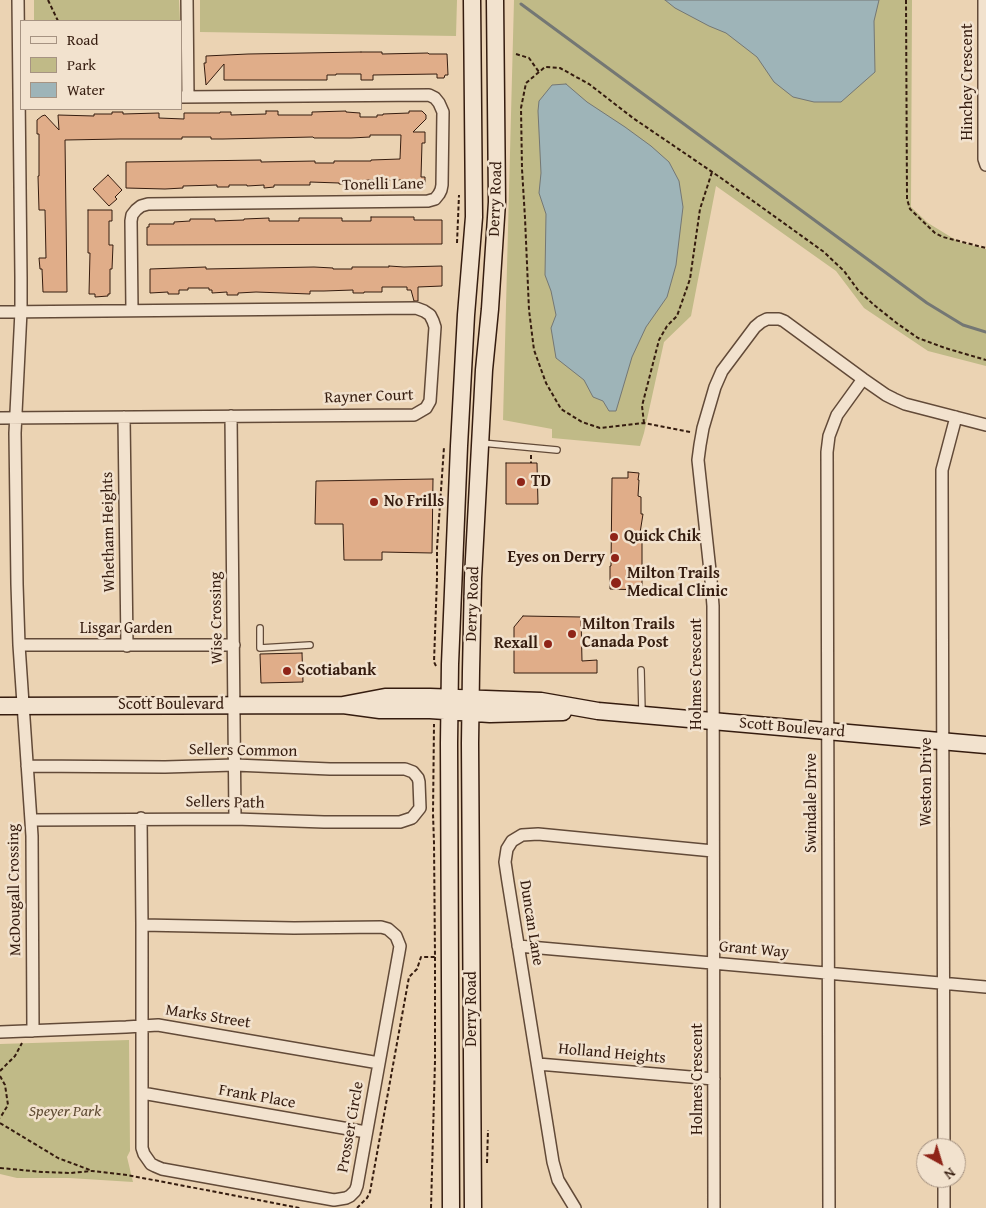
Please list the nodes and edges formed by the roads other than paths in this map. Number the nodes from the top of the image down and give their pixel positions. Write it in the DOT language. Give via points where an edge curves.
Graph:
graph roads {
  1 [pos="18,0"];
  2 [pos="187,0"];
  3 [pos="472,0"];
  4 [pos="495,0"];
  5 [pos="984,0"];
  6 [pos="184,97"];
  7 [pos="20,98"];
  8 [pos="20,110"];
  9 [pos="986,164"];
  10 [pos="132,310"];
  11 [pos="21,311"];
  12 [pos="0,312"];
  13 [pos="863,379"];
  14 [pos="231,416"];
  15 [pos="124,417"];
  16 [pos="956,417"];
  17 [pos="0,418"];
  18 [pos="16,418"];
  19 [pos="986,425"];
  20 [pos="481,443"];
  21 [pos="557,450"];
  22 [pos="260,628"];
  23 [pos="234,644"];
  24 [pos="19,645"];
  25 [pos="310,645"];
  26 [pos="127,646"];
  27 [pos="641,670"];
  28 [pos="235,705"];
  29 [pos="450,705"];
  30 [pos="0,706"];
  31 [pos="23,706"];
  32 [pos="470,706"];
  33 [pos="642,714"];
  34 [pos="713,721"];
  35 [pos="828,732"];
  36 [pos="943,741"];
  37 [pos="986,745"];
  38 [pos="236,765"];
  39 [pos="27,766"];
  40 [pos="416,814"];
  41 [pos="141,818"];
  42 [pos="236,819"];
  43 [pos="31,820"];
  44 [pos="713,850"];
  45 [pos="142,925"];
  46 [pos="518,946"];
  47 [pos="714,963"];
  48 [pos="828,973"];
  49 [pos="944,983"];
  50 [pos="986,987"];
  51 [pos="142,1026"];
  52 [pos="33,1031"];
  53 [pos="0,1032"];
  54 [pos="379,1063"];
  55 [pos="538,1064"];
  56 [pos="714,1079"];
  57 [pos="142,1093"];
  58 [pos="366,1132"];
  59 [pos="944,1138"];
  60 [pos="944,1188"];
  61 [pos="451,1208"];
  62 [pos="473,1208"];
  63 [pos="575,1208"];
  64 [pos="714,1208"];
  65 [pos="829,1208"];
  66 [pos="944,1208"];
  1 -- 7 [label="street, McDougall Crossing"];
  2 -- 6 [label="street"];
  3 -- 29 [label="main road, Derry Road" via="474,216 459,446"];
  4 -- 20 [label="main road, Derry Road" via="497,202"];
  5 -- 9 [label="street, Hinchey Crescent"];
  6 -- 10 [label="street, Tonelli Lane" via="429,95 435,98 443,112 441,190 436,199 428,201 141,206 131,221"];
  8 -- 11 [label="street, McDougall Crossing"];
  10 -- 11 [label="street, Rayner Court"];
  10 -- 14 [label="street, Rayner Court" via="416,308 430,315 434,321 430,401 421,412 414,415"];
  11 -- 12 [label="street, Rayner Court"];
  11 -- 18 [label="street, McDougall Crossing"];
  13 -- 16 [label="street, Holmes Crescent" via="905,404"];
  13 -- 34 [label="street, Holmes Crescent" via="784,321 773,319 755,327 722,371 705,420 698,460 712,593"];
  13 -- 35 [label="street, Swindale Drive" via="837,415 828,443"];
  14 -- 15 [label="street, Rayner Court"];
  14 -- 23 [label="street, Wise Crossing"];
  15 -- 18 [label="street, Rayner Court"];
  15 -- 26 [label="street, Whetham Heights"];
  16 -- 19 [label="street, Holmes Crescent"];
  16 -- 36 [label="street, Weston Drive" via="942,470"];
  17 -- 18 [label="street, Rayner Court"];
  18 -- 24 [label="street, McDougall Crossing"];
  20 -- 21 [label="lane"];
  20 -- 32 [label="main road, Derry Road"];
  22 -- 25 [label="lane" via="260,648"];
  23 -- 26 [label="street, Lisgar Garden"];
  23 -- 28 [label="street, Wise Crossing"];
  24 -- 26 [label="street, Lisgar Garden"];
  24 -- 31 [label="street, McDougall Crossing"];
  27 -- 33 [label="lane"];
  28 -- 29 [label="main road, Scott Boulevard" via="343,705 385,697"];
  28 -- 31 [label="main road, Scott Boulevard"];
  28 -- 38 [label="street, Wise Crossing"];
  29 -- 32 [label="main road, Scott Boulevard"];
  29 -- 61 [label="main road, Derry Road"];
  30 -- 31 [label="main road, Scott Boulevard"];
  31 -- 39 [label="street, McDougall Crossing"];
  32 -- 33 [label="main road, Scott Boulevard" via="490,714 598,711"];
  32 -- 62 [label="main road, Derry Road"];
  33 -- 34 [label="main road, Scott Boulevard"];
  34 -- 35 [label="main road, Scott Boulevard"];
  34 -- 44 [label="street, Holmes Crescent"];
  35 -- 36 [label="main road, Scott Boulevard"];
  35 -- 48 [label="street, Swindale Drive"];
  36 -- 37 [label="main road, Scott Boulevard"];
  36 -- 49 [label="street, Weston Drive"];
  38 -- 39 [label="street, Sellers Common"];
  38 -- 40 [label="street, Sellers Common" via="405,769 418,778 420,808"];
  38 -- 42 [label="street, Wise Crossing"];
  39 -- 43 [label="street, McDougall Crossing"];
  40 -- 42 [label="street, Sellers Path" via="400,822"];
  41 -- 42 [label="street, Sellers Path"];
  41 -- 43 [label="street, Sellers Path"];
  41 -- 45 [label="street, Prosser Circle"];
  43 -- 52 [label="street, McDougall Crossing"];
  44 -- 46 [label="street, Duncan Lane" via="522,835 510,844 505,862"];
  44 -- 47 [label="street, Holmes Crescent"];
  45 -- 51 [label="street, Prosser Circle"];
  45 -- 54 [label="street, Prosser Circle" via="388,929 400,946"];
  46 -- 47 [label="street, Grant Way"];
  46 -- 55 [label="street, Duncan Lane"];
  47 -- 48 [label="street, Grant Way"];
  47 -- 56 [label="street, Holmes Crescent"];
  48 -- 49 [label="street, Grant Way"];
  48 -- 65 [label="street, Swindale Drive"];
  49 -- 50 [label="street, Grant Way"];
  49 -- 59 [label="street, Weston Drive"];
  51 -- 52 [label="street, Marks Street"];
  51 -- 54 [label="street, Marks Street" via="158,1024"];
  51 -- 57 [label="street, Prosser Circle"];
  52 -- 53 [label="street, Marks Street"];
  54 -- 58 [label="street, Prosser Circle"];
  55 -- 56 [label="street, Holland Heights"];
  55 -- 63 [label="street, Duncan Lane" via="555,1171"];
  56 -- 64 [label="street, Holmes Crescent"];
  57 -- 58 [label="street, Frank Place"];
  57 -- 58 [label="street, Prosser Circle" via="142,1148 147,1160 155,1166 334,1200 346,1198 355,1191"];
  60 -- 66 [label="street"];
}
